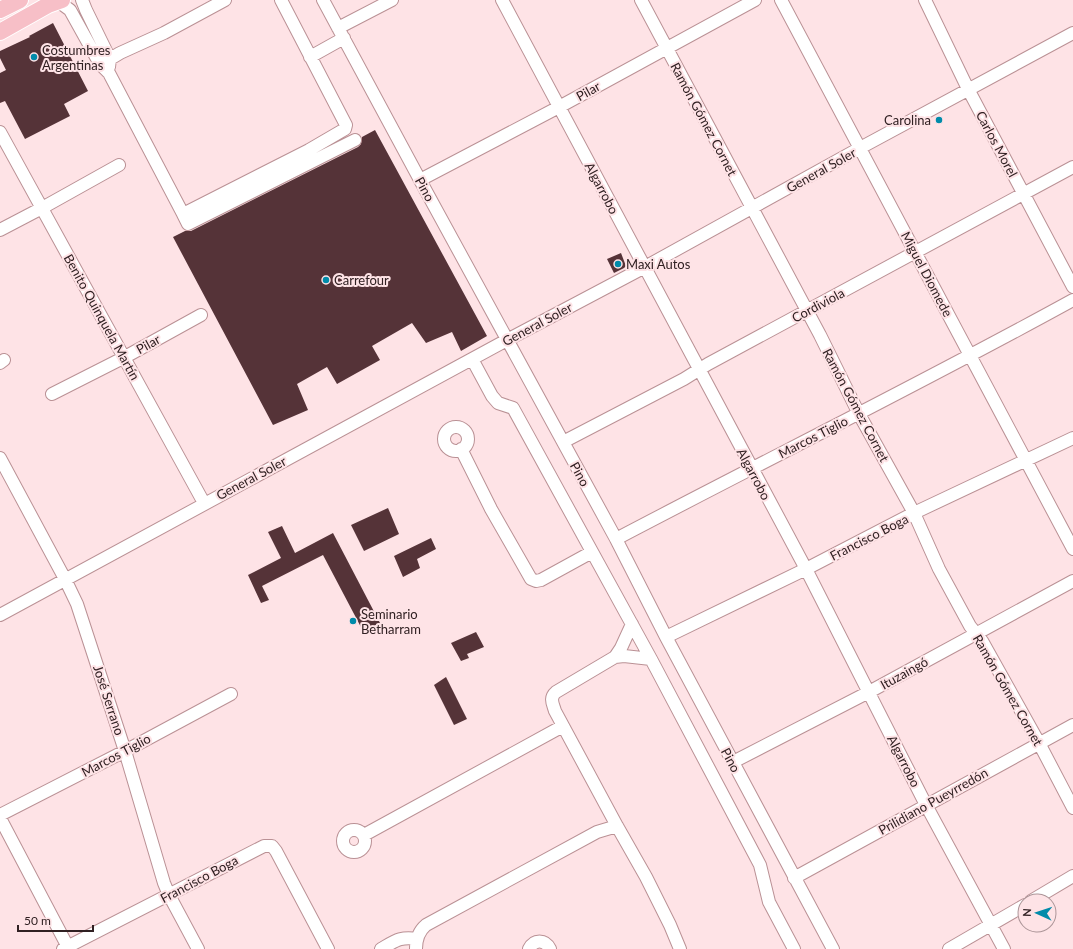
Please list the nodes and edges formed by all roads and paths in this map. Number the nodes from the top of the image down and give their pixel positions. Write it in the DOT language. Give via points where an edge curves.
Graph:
graph roads {
  1 [pos="20,0"];
  2 [pos="82,0"];
  3 [pos="225,0"];
  4 [pos="281,0"];
  5 [pos="323,0"];
  6 [pos="392,0"];
  7 [pos="502,0"];
  8 [pos="641,0"];
  9 [pos="755,0"];
  10 [pos="781,0"];
  11 [pos="924,0"];
  12 [pos="49,2"];
  13 [pos="0,10"];
  14 [pos="0,32"];
  15 [pos="341,33"];
  16 [pos="1073,33"];
  17 [pos="666,48"];
  18 [pos="310,56"];
  19 [pos="110,59"];
  20 [pos="109,72"];
  21 [pos="968,89"];
  22 [pos="559,107"];
  23 [pos="0,132"];
  24 [pos="355,140"];
  25 [pos="860,148"];
  26 [pos="119,165"];
  27 [pos="1073,167"];
  28 [pos="420,180"];
  29 [pos="1024,194"];
  30 [pos="42,208"];
  31 [pos="752,208"];
  32 [pos="183,214"];
  33 [pos="0,230"];
  34 [pos="915,252"];
  35 [pos="645,267"];
  36 [pos="1073,287"];
  37 [pos="1073,300"];
  38 [pos="806,311"];
  39 [pos="201,315"];
  40 [pos="507,340"];
  41 [pos="971,356"];
  42 [pos="125,357"];
  43 [pos="472,359"];
  44 [pos="699,370"];
  45 [pos="52,394"];
  46 [pos="859,414"];
  47 [pos="1073,438"];
  48 [pos="563,442"];
  49 [pos="461,449"];
  50 [pos="0,458"];
  51 [pos="1026,461"];
  52 [pos="751,468"];
  53 [pos="204,503"];
  54 [pos="914,513"];
  55 [pos="616,539"];
  56 [pos="1073,548"];
  57 [pos="592,552"];
  58 [pos="806,569"];
  59 [pos="65,579"];
  60 [pos="1073,581"];
  61 [pos="0,615"];
  62 [pos="632,624"];
  63 [pos="976,633"];
  64 [pos="666,637"];
  65 [pos="615,657"];
  66 [pos="651,659"];
  67 [pos="869,692"];
  68 [pos="231,694"];
  69 [pos="1073,725"];
  70 [pos="563,726"];
  71 [pos="1039,743"];
  72 [pos="125,751"];
  73 [pos="733,762"];
  74 [pos="926,805"];
  75 [pos="1073,808"];
  76 [pos="0,816"];
  77 [pos="617,826"];
  78 [pos="364,835"];
  79 [pos="1073,876"];
  80 [pos="794,878"];
  81 [pos="1044,893"];
  82 [pos="169,895"];
  83 [pos="1017,910"];
  84 [pos="991,925"];
  85 [pos="417,944"];
  86 [pos="66,948"];
  87 [pos="791,948"];
  88 [pos="198,949"];
  89 [pos="328,949"];
  90 [pos="381,949"];
  91 [pos="529,949"];
  92 [pos="550,949"];
  93 [pos="680,949"];
  94 [pos="833,949"];
  95 [pos="949,949"];
  96 [pos="1004,949"];
  1 -- 13 [label="main road"];
  2 -- 19 [label="street"];
  3 -- 19 [label="street"];
  4 -- 18 [label="street"];
  5 -- 15 [label="street, Pino"];
  6 -- 15 [label="street"];
  7 -- 22 [label="street, Algarrobo"];
  8 -- 17 [label="street, Ramón Gómez Cornet"];
  9 -- 17 [label="street, Pilar"];
  10 -- 25 [label="street, Miguel Diomede"];
  11 -- 21 [label="street, Carlos Morel"];
  12 -- 14 [label="main road"];
  12 -- 20 [label="street" via="70,10 100,64"];
  15 -- 18 [label="street"];
  15 -- 28 [label="street, Pino"];
  16 -- 21 [label="street, General Soler"];
  17 -- 22 [label="street, Pilar"];
  17 -- 31 [label="street, Ramón Gómez Cornet"];
  18 -- 32 [label="street" via="346,125 345,129"];
  19 -- 20 [label="street"];
  20 -- 32 [label="street"];
  21 -- 25 [label="street, General Soler"];
  21 -- 29 [label="street, Carlos Morel"];
  22 -- 28 [label="street, Pilar"];
  22 -- 35 [label="street, Algarrobo"];
  23 -- 30 [label="street, Benito Quinquela Martín"];
  24 -- 32 [label="street" via="188,224"];
  25 -- 31 [label="street, General Soler"];
  25 -- 34 [label="street, Miguel Diomede"];
  26 -- 30 [label="street"];
  27 -- 29 [label="street, Cordiviola"];
  28 -- 40 [label="street, Pino"];
  29 -- 34 [label="street, Cordiviola"];
  29 -- 36 [label="street, Carlos Morel"];
  30 -- 33 [label="street"];
  30 -- 42 [label="street, Benito Quinquela Martín"];
  31 -- 35 [label="street, General Soler"];
  31 -- 38 [label="street, Ramón Gómez Cornet"];
  34 -- 38 [label="street, Cordiviola"];
  34 -- 41 [label="street, Miguel Diomede"];
  35 -- 40 [label="street, General Soler"];
  35 -- 44 [label="street, Algarrobo"];
  37 -- 41 [label="street, Marcos Tiglio"];
  38 -- 44 [label="street, Cordiviola"];
  38 -- 46 [label="street, Ramón Gómez Cornet"];
  39 -- 42 [label="street, Pilar"];
  40 -- 43 [label="street, General Soler"];
  40 -- 48 [label="street, Pino"];
  41 -- 46 [label="street, Marcos Tiglio"];
  41 -- 51 [label="street, Miguel Diomede"];
  42 -- 45 [label="street, Pilar"];
  42 -- 53 [label="street, Benito Quinquela Martín"];
  43 -- 53 [label="street, General Soler"];
  43 -- 57 [label="street" via="498,404 513,408"];
  44 -- 48 [label="street, Cordiviola"];
  44 -- 52 [label="street, Algarrobo"];
  46 -- 52 [label="street, Marcos Tiglio"];
  46 -- 54 [label="street, Ramón Gómez Cornet"];
  47 -- 51 [label="street, Francisco Boga"];
  48 -- 55 [label="street, Pino"];
  49 -- 57 [label="street" via="491,509 531,579 541,580"];
  50 -- 59 [label="street, José Serrano"];
  51 -- 54 [label="street, Francisco Boga"];
  51 -- 56 [label="street, Miguel Diomede"];
  52 -- 55 [label="street, Marcos Tiglio"];
  52 -- 58 [label="street, Algarrobo"];
  53 -- 59 [label="street, General Soler"];
  54 -- 58 [label="street, Francisco Boga"];
  54 -- 63 [label="street, Ramón Gómez Cornet" via="939,569"];
  55 -- 64 [label="street, Pino"];
  57 -- 62 [label="street"];
  58 -- 64 [label="street, Francisco Boga"];
  58 -- 67 [label="street, Algarrobo"];
  59 -- 61 [label="street, General Soler"];
  59 -- 72 [label="street, José Serrano" via="77,604"];
  60 -- 63 [label="street, Ituzaingó"];
  62 -- 65 [label="street"];
  62 -- 66 [label="street"];
  63 -- 67 [label="street, Ituzaingó"];
  63 -- 71 [label="street, Ramón Gómez Cornet"];
  64 -- 73 [label="street, Pino"];
  65 -- 66 [label="street"];
  65 -- 70 [label="street" via="553,694 551,700"];
  66 -- 87 [label="street" via="760,865 769,902"];
  67 -- 73 [label="street, Ituzaingó"];
  67 -- 74 [label="street, Algarrobo"];
  68 -- 72 [label="street, Marcos Tiglio"];
  69 -- 71 [label="street, Prilidiano Pueyrredón"];
  70 -- 77 [label="street"];
  70 -- 78 [label="street"];
  71 -- 74 [label="street, Prilidiano Pueyrredón"];
  71 -- 75 [label="street, Ramón Gómez Cornet"];
  72 -- 76 [label="street, Marcos Tiglio"];
  72 -- 82 [label="street, José Serrano"];
  73 -- 80 [label="street, Pino"];
  74 -- 80 [label="street, Prilidiano Pueyrredón"];
  74 -- 84 [label="street, Algarrobo"];
  76 -- 86 [label="street"];
  77 -- 85 [label="street" via="597,832 426,925 420,930"];
  77 -- 93 [label="street" via="646,877"];
  79 -- 81 [label="street"];
  80 -- 94 [label="street, Pino"];
  82 -- 86 [label="street, Francisco Boga"];
  82 -- 88 [label="street, José Serrano"];
  82 -- 89 [label="street, Francisco Boga" via="256,849 272,846"];
  83 -- 84 [label="street"];
  84 -- 95 [label="street"];
  84 -- 96 [label="street, Algarrobo"];
  85 -- 90 [label="street" via="408,938 400,939"];
  91 -- 92 [label="street" via="538,942 545,943"];
}
